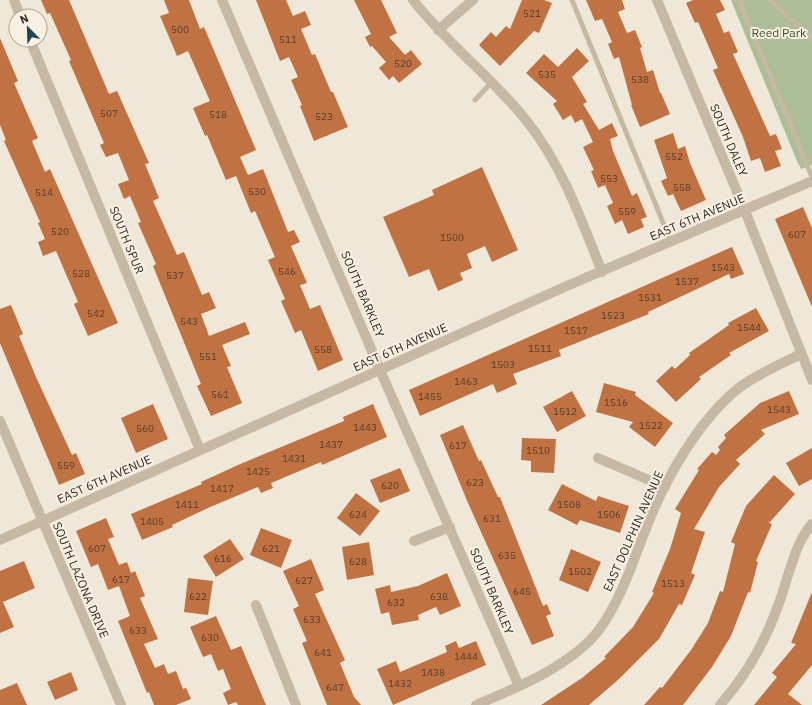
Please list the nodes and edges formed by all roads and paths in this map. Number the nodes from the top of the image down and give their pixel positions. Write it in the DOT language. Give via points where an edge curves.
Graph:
graph roads {
  1 [pos="222,0"];
  2 [pos="413,0"];
  3 [pos="472,0"];
  4 [pos="572,0"];
  5 [pos="656,0"];
  6 [pos="739,0"];
  7 [pos="770,0"];
  8 [pos="438,30"];
  9 [pos="812,39"];
  10 [pos="33,48"];
  11 [pos="492,82"];
  12 [pos="474,100"];
  13 [pos="812,177"];
  14 [pos="812,181"];
  15 [pos="745,211"];
  16 [pos="671,242"];
  17 [pos="602,272"];
  18 [pos="801,354"];
  19 [pos="380,370"];
  20 [pos="812,380"];
  21 [pos="0,421"];
  22 [pos="200,450"];
  23 [pos="598,458"];
  24 [pos="665,487"];
  25 [pos="42,521"];
  26 [pos="812,524"];
  27 [pos="450,527"];
  28 [pos="0,540"];
  29 [pos="414,541"];
  30 [pos="256,605"];
  31 [pos="519,686"];
  32 [pos="121,705"];
  33 [pos="296,705"];
  34 [pos="476,705"];
  35 [pos="720,705"];
  1 -- 19 [label="street, SOUTH BARKLEY"];
  2 -- 8 [label="street"];
  3 -- 8 [label="street"];
  4 -- 16 [label="lane"];
  5 -- 15 [label="street, SOUTH DALEY"];
  6 -- 13 [label="lane"];
  7 -- 9 [label="lane"];
  8 -- 11 [label="street"];
  10 -- 22 [label="street, SOUTH SPUR"];
  11 -- 12 [label="lane"];
  11 -- 17 [label="street" via="526,120 555,162 574,200"];
  14 -- 15 [label="street, EAST 6TH AVENUE"];
  15 -- 16 [label="street, EAST 6TH AVENUE"];
  15 -- 18 [label="street, SOUTH DALEY"];
  16 -- 17 [label="street, EAST 6TH AVENUE"];
  17 -- 19 [label="street, EAST 6TH AVENUE"];
  18 -- 20 [label="street, SOUTH DALEY"];
  18 -- 24 [label="street, EAST DOLPHIN AVENUE" via="740,387 702,425"];
  19 -- 22 [label="street, EAST 6TH AVENUE"];
  19 -- 27 [label="street, SOUTH BARKLEY"];
  21 -- 25 [label="street, SOUTH LAZONA DRIVE"];
  22 -- 25 [label="street, EAST 6TH AVENUE"];
  23 -- 24 [label="street"];
  24 -- 31 [label="street, EAST DOLPHIN AVENUE" via="622,589 598,631 566,661"];
  25 -- 28 [label="street, EAST 6TH AVENUE"];
  25 -- 32 [label="street, SOUTH LAZONA DRIVE"];
  26 -- 35 [label="street" via="807,529 795,556 763,642 734,690"];
  27 -- 29 [label="street"];
  27 -- 31 [label="street, SOUTH BARKLEY"];
  30 -- 33 [label="street"];
  31 -- 34 [label="street, EAST DOLPHIN AVENUE"];
}
